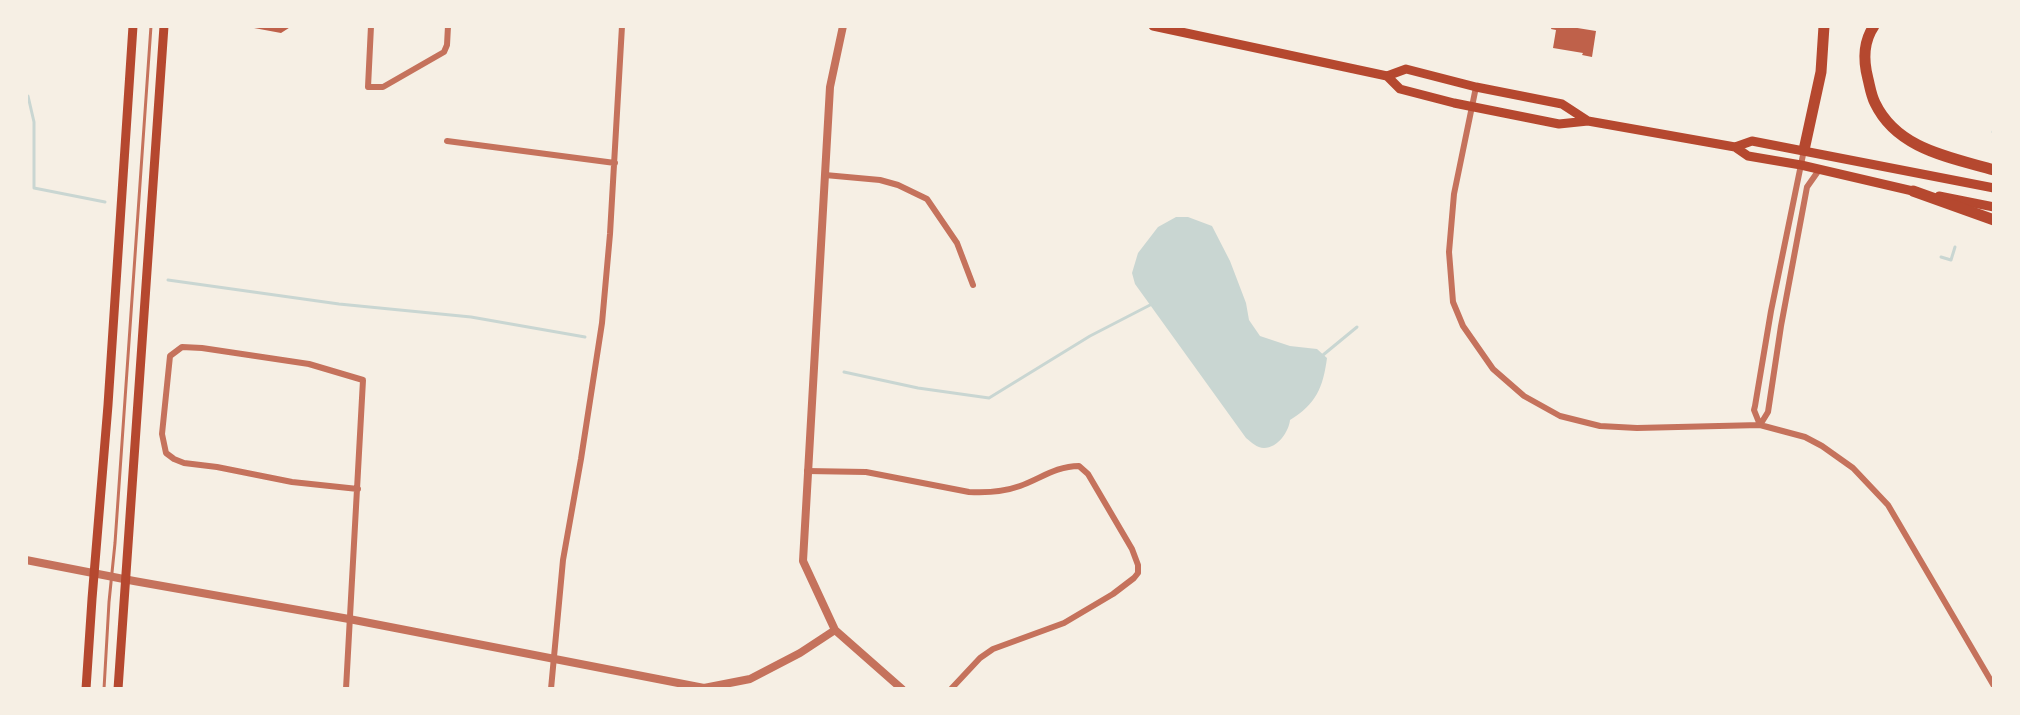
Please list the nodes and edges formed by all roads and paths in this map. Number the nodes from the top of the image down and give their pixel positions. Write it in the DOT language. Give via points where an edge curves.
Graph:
graph roads {
  1 [pos="133,26"];
  2 [pos="151,26"];
  3 [pos="164,26"];
  4 [pos="371,26"];
  5 [pos="448,26"];
  6 [pos="622,26"];
  7 [pos="843,26"];
  8 [pos="1153,26"];
  9 [pos="1824,26"];
  10 [pos="1874,26"];
  11 [pos="1387,76"];
  12 [pos="1476,87"];
  13 [pos="1473,106"];
  14 [pos="1588,121"];
  15 [pos="447,141"];
  16 [pos="1735,147"];
  17 [pos="1804,150"];
  18 [pos="615,163"];
  19 [pos="1801,165"];
  20 [pos="1819,170"];
  21 [pos="1994,170"];
  22 [pos="825,175"];
  23 [pos="1994,188"];
  24 [pos="1913,191"];
  25 [pos="1994,207"];
  26 [pos="1994,220"];
  27 [pos="973,285"];
  28 [pos="1760,425"];
  29 [pos="807,471"];
  30 [pos="358,489"];
  31 [pos="26,560"];
  32 [pos="94,572"];
  33 [pos="111,576"];
  34 [pos="125,579"];
  35 [pos="349,619"];
  36 [pos="835,630"];
  37 [pos="552,659"];
  38 [pos="1994,686"];
  39 [pos="86,689"];
  40 [pos="104,689"];
  41 [pos="118,689"];
  42 [pos="346,689"];
  43 [pos="551,689"];
  44 [pos="704,689"];
  45 [pos="902,689"];
  46 [pos="951,689"];
  1 -- 32 [label="main road"];
  2 -- 33 [label="lane"];
  3 -- 34 [label="main road"];
  4 -- 5 [label="street" via="368,87 383,87 444,52"];
  6 -- 18 [label="street"];
  7 -- 22 [label="street" via="830,87"];
  8 -- 11 [label="main road"];
  9 -- 17 [label="highway" via="1821,72"];
  10 -- 21 [label="highway" via="1867,36 1864,64 1874,101 1890,126 1924,148"];
  11 -- 12 [label="main road" via="1406,69"];
  11 -- 13 [label="main road" via="1400,89"];
  12 -- 13 [label="street"];
  12 -- 14 [label="main road" via="1562,104"];
  13 -- 14 [label="main road" via="1559,124"];
  13 -- 28 [label="street" via="1454,194 1449,252 1453,302 1493,369 1524,396 1560,416 1600,426"];
  14 -- 16 [label="main road"];
  15 -- 18 [label="street"];
  16 -- 17 [label="main road" via="1752,141"];
  16 -- 19 [label="main road" via="1748,156"];
  17 -- 19 [label="street"];
  17 -- 23 [label="main road"];
  18 -- 37 [label="street" via="602,323"];
  19 -- 20 [label="main road"];
  19 -- 28 [label="street" via="1754,410"];
  20 -- 24 [label="main road"];
  20 -- 28 [label="street" via="1807,187 1768,412"];
  22 -- 27 [label="street" via="880,180 927,199 957,243"];
  22 -- 29 [label="street"];
  24 -- 25 [label="main road"];
  24 -- 26 [label="highway"];
  28 -- 38 [label="street" via="1822,446 1853,468 1888,505"];
  29 -- 36 [label="street" via="803,561"];
  29 -- 46 [label="street" via="866,472 986,493 1019,487 1058,468 1079,466 1088,474 1132,549 1138,573 1064,623 993,649"];
  30 -- 30 [label="street" via="174,459 166,453 162,434 170,356 182,347 202,348 309,364 363,380"];
  30 -- 35 [label="street"];
  31 -- 32 [label="street"];
  32 -- 33 [label="street"];
  32 -- 39 [label="main road"];
  33 -- 34 [label="street"];
  33 -- 40 [label="lane"];
  34 -- 35 [label="street"];
  34 -- 41 [label="main road"];
  35 -- 37 [label="street"];
  35 -- 42 [label="street"];
  36 -- 44 [label="street" via="750,679"];
  36 -- 45 [label="street"];
  37 -- 43 [label="street"];
  37 -- 44 [label="street"];
}
